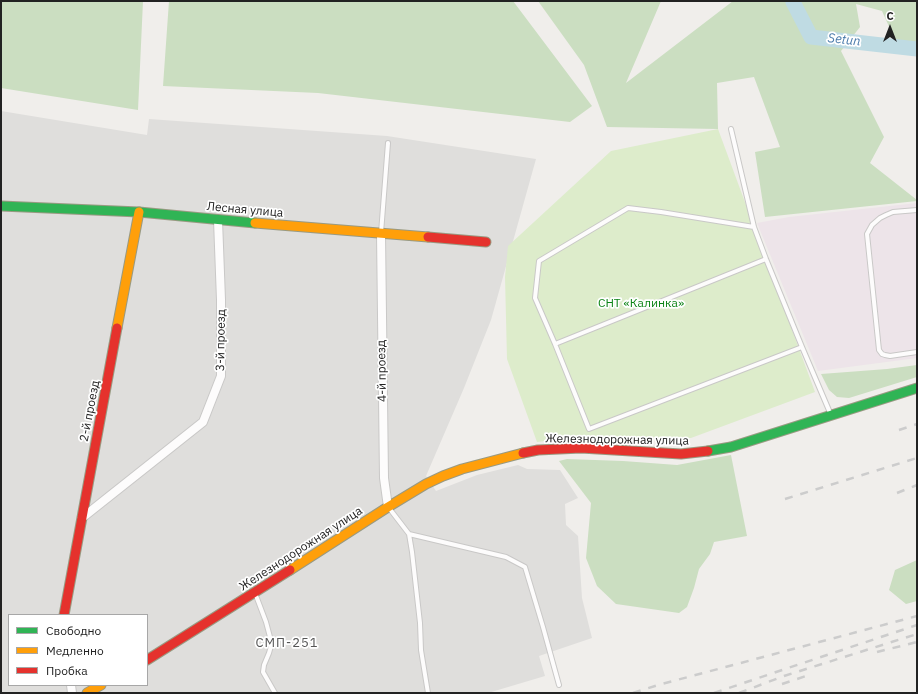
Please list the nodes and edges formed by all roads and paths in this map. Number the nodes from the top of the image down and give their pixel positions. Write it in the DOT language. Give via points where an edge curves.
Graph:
graph roads {
  1 [pos="731,129"];
  2 [pos="388,143"];
  3 [pos="1,206"];
  4 [pos="917,210"];
  5 [pos="139,212"];
  6 [pos="218,220"];
  7 [pos="754,227"];
  8 [pos="381,234"];
  9 [pos="486,242"];
  10 [pos="766,259"];
  11 [pos="555,344"];
  12 [pos="802,347"];
  13 [pos="917,352"];
  14 [pos="917,388"];
  15 [pos="831,415"];
  16 [pos="388,507"];
  17 [pos="82,518"];
  18 [pos="409,534"];
  19 [pos="255,593"];
  20 [pos="64,614"];
  21 [pos="148,659"];
  22 [pos="559,685"];
  23 [pos="99,686"];
  24 [pos="87,693"];
  25 [pos="274,693"];
  26 [pos="428,693"];
  1 -- 7 [label="lane"];
  2 -- 8 [label="lane"];
  3 -- 5 [label="street, Лесная улица"];
  4 -- 13 [label="lane" via="886,215 872,225 867,234 879,350 882,354 890,356"];
  5 -- 6 [label="street, Лесная улица"];
  5 -- 17 [label="street, 2-й проезд"];
  6 -- 8 [label="street, Лесная улица"];
  6 -- 17 [label="street, 3-й проезд" via="221,376 203,422"];
  7 -- 10 [label="lane"];
  7 -- 11 [label="lane" via="628,208 539,261 535,298"];
  8 -- 9 [label="street, Лесная улица"];
  8 -- 16 [label="street, 4-й проезд" via="384,478"];
  10 -- 11 [label="lane"];
  10 -- 12 [label="lane"];
  11 -- 12 [label="lane" via="589,429"];
  12 -- 15 [label="lane"];
  14 -- 15 [label="street, Железнодорожная улица"];
  15 -- 16 [label="street, Железнодорожная улица" via="731,447 705,452 682,454 581,448 521,453 443,476"];
  16 -- 18 [label="lane"];
  16 -- 19 [label="street, Железнодорожная улица"];
  17 -- 20 [label="street, 2-й проезд"];
  18 -- 22 [label="lane" via="506,557 525,567"];
  18 -- 26 [label="lane"];
  19 -- 21 [label="street, Железнодорожная улица"];
  19 -- 25 [label="lane" via="266,622 271,646 263,672"];
  23 -- 24 [label="street"];
}
